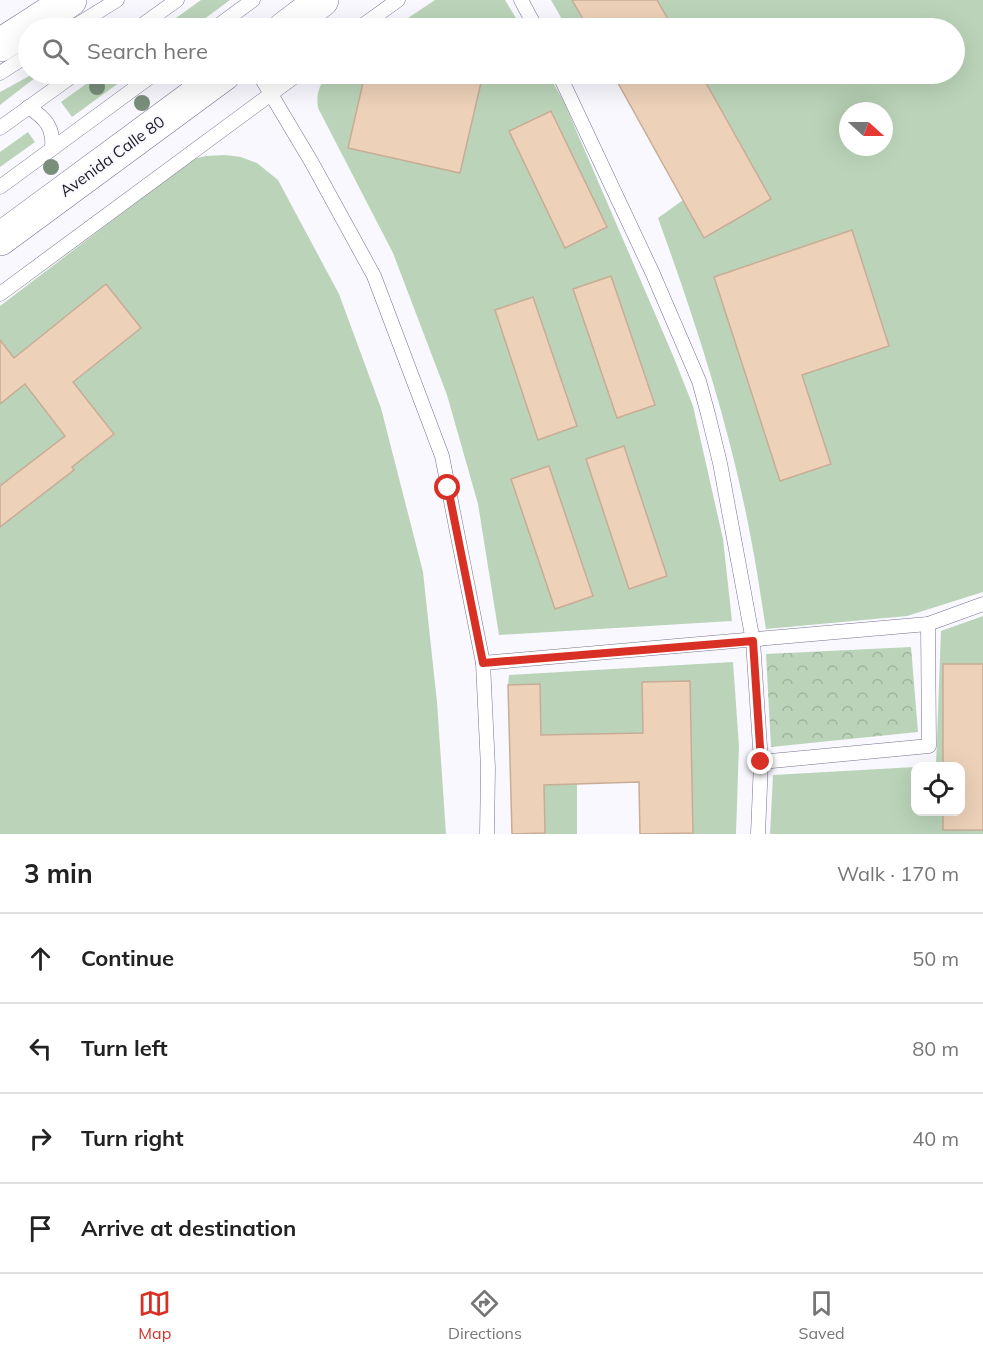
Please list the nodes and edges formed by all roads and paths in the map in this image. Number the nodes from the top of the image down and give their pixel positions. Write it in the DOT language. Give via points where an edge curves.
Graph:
graph roads {
  1 [pos="70,0"];
  2 [pos="117,0"];
  3 [pos="177,0"];
  4 [pos="253,0"];
  5 [pos="322,0"];
  6 [pos="398,0"];
  7 [pos="521,0"];
  8 [pos="42,18"];
  9 [pos="88,18"];
  10 [pos="152,18"];
  11 [pos="229,18"];
  12 [pos="298,18"];
  13 [pos="374,18"];
  14 [pos="531,18"];
  15 [pos="18,33"];
  16 [pos="0,45"];
  17 [pos="18,62"];
  18 [pos="0,73"];
  19 [pos="61,84"];
  20 [pos="140,84"];
  21 [pos="210,84"];
  22 [pos="265,84"];
  23 [pos="284,84"];
  24 [pos="565,84"];
  25 [pos="271,93"];
  26 [pos="28,107"];
  27 [pos="0,128"];
  28 [pos="52,149"];
  29 [pos="0,187"];
  30 [pos="0,239"];
  31 [pos="0,294"];
  32 [pos="983,604"];
  33 [pos="928,624"];
  34 [pos="753,641"];
  35 [pos="483,663"];
  36 [pos="761,762"];
  37 [pos="487,834"];
  38 [pos="758,834"];
  1 -- 8 [label="highway"];
  2 -- 9 [label="lane"];
  3 -- 10 [label="lane"];
  4 -- 11 [label="lane"];
  5 -- 12 [label="highway"];
  6 -- 13 [label="lane"];
  7 -- 14 [label="lane"];
  15 -- 16 [label="highway"];
  17 -- 18 [label="lane"];
  19 -- 26 [label="lane"];
  20 -- 28 [label="lane"];
  21 -- 30 [label="highway, Avenida Calle 80"];
  22 -- 25 [label="lane"];
  23 -- 25 [label="lane"];
  24 -- 34 [label="lane" via="699,381 720,463"];
  25 -- 31 [label="lane"];
  25 -- 35 [label="lane" via="374,276 438,445"];
  26 -- 27 [label="lane"];
  26 -- 28 [label="lane" via="49,124"];
  28 -- 29 [label="lane"];
  32 -- 33 [label="lane"];
  33 -- 34 [label="lane"];
  33 -- 36 [label="lane" via="929,746"];
  34 -- 35 [label="lane"];
  34 -- 36 [label="lane"];
  35 -- 37 [label="lane"];
  36 -- 38 [label="lane"];
}
